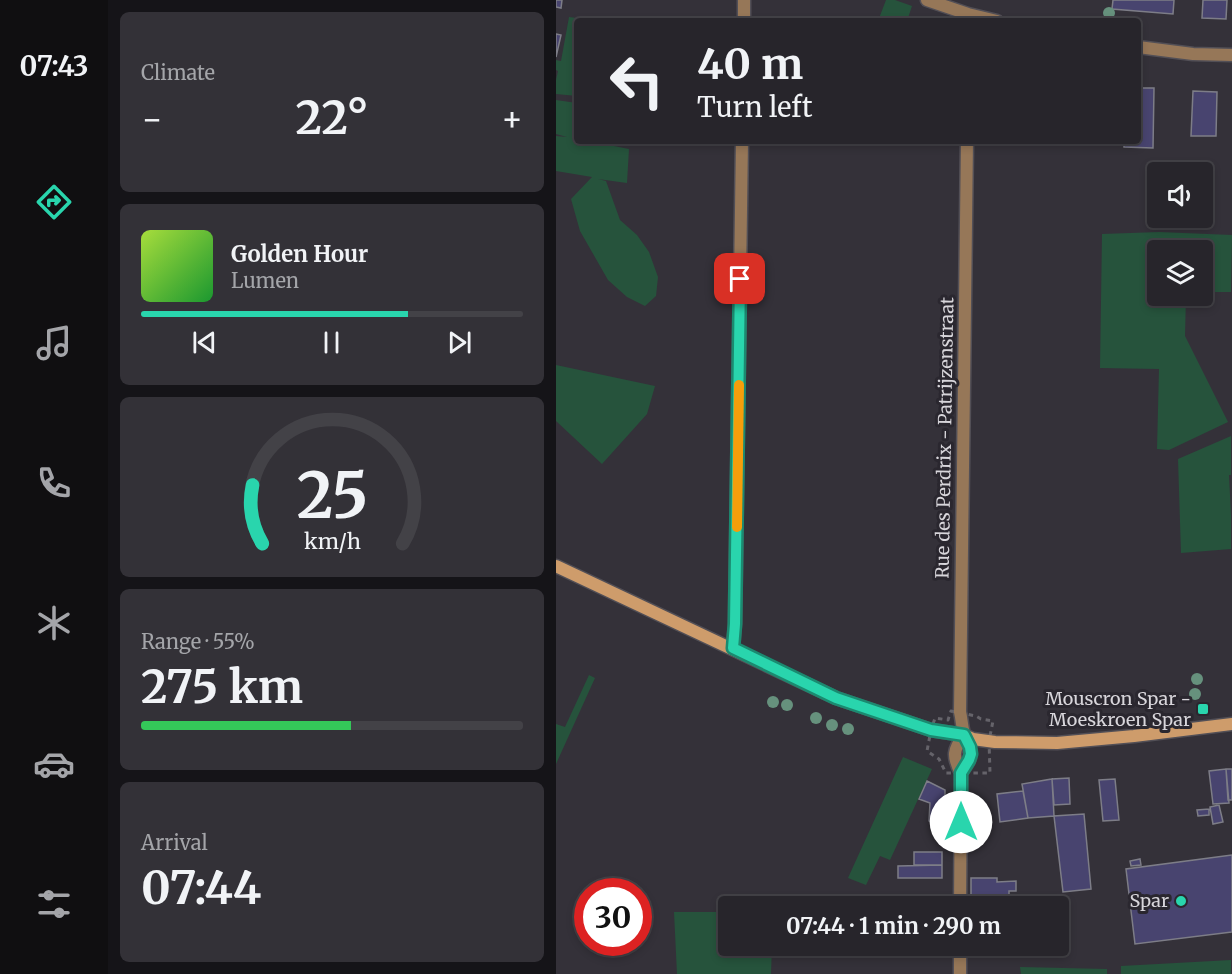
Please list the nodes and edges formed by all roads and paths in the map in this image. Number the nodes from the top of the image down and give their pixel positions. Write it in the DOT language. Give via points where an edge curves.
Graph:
graph roads {
  1 [pos="744,0"];
  2 [pos="927,0"];
  3 [pos="968,17"];
  4 [pos="744,18"];
  5 [pos="1141,47"];
  6 [pos="1231,55"];
  7 [pos="742,144"];
  8 [pos="967,144"];
  9 [pos="556,566"];
  10 [pos="733,648"];
  11 [pos="1231,724"];
  12 [pos="964,735"];
  13 [pos="960,896"];
  14 [pos="960,956"];
  15 [pos="960,974"];
  1 -- 4 [label="street"];
  2 -- 3 [label="street"];
  5 -- 6 [label="street"];
  7 -- 10 [label="street"];
  8 -- 12 [label="street, Rue des Perdrix - Patrijzenstraat" via="960,705"];
  9 -- 10 [label="main road"];
  10 -- 12 [label="main road" via="836,698 931,730"];
  11 -- 12 [label="main road" via="1057,742 994,742"];
  12 -- 13 [label="street" via="954,756 961,773"];
  14 -- 15 [label="street"];
}
